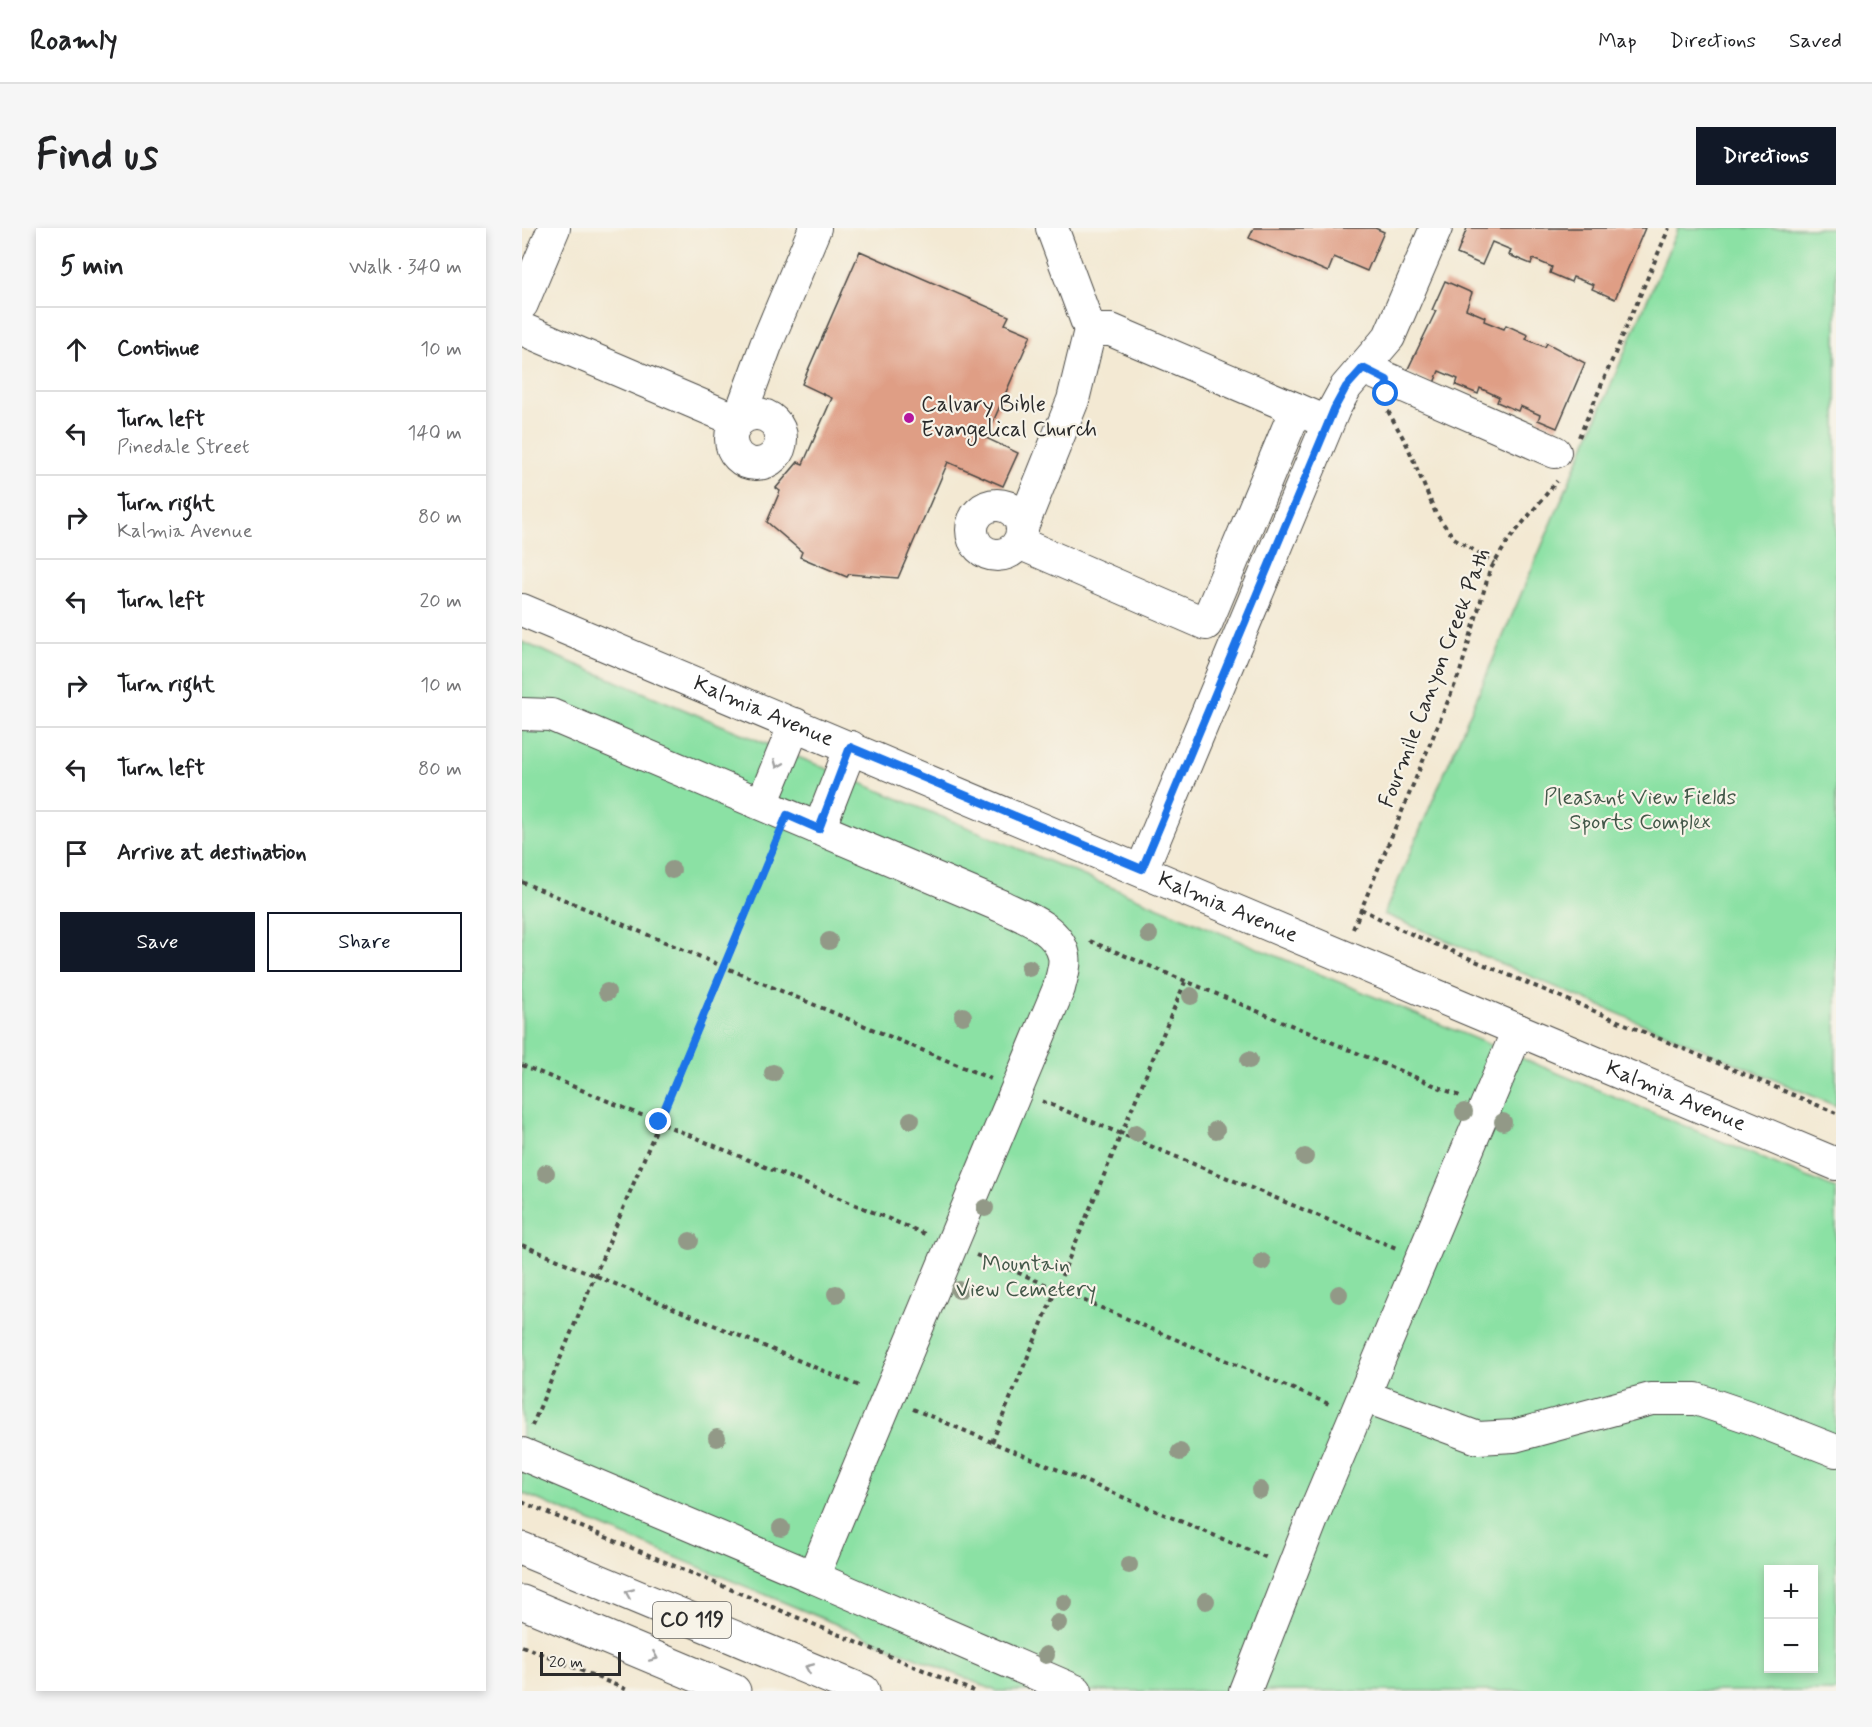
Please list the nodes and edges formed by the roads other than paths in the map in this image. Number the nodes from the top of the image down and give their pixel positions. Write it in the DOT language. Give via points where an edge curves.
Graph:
graph roads {
  1 [pos="554,228"];
  2 [pos="815,228"];
  3 [pos="1052,228"];
  4 [pos="1436,228"];
  5 [pos="522,304"];
  6 [pos="522,329"];
  7 [pos="1090,330"];
  8 [pos="1375,374"];
  9 [pos="1296,409"];
  10 [pos="1328,422"];
  11 [pos="1565,455"];
  12 [pos="522,610"];
  13 [pos="1206,624"];
  14 [pos="1239,636"];
  15 [pos="522,714"];
  16 [pos="795,724"];
  17 [pos="850,747"];
  18 [pos="774,810"];
  19 [pos="819,829"];
  20 [pos="1142,869"];
  21 [pos="1518,1030"];
  22 [pos="1836,1164"];
  23 [pos="1364,1396"];
  24 [pos="527,1441"];
  25 [pos="1836,1451"];
  26 [pos="522,1549"];
  27 [pos="813,1577"];
  28 [pos="522,1602"];
  29 [pos="734,1691"];
  30 [pos="863,1691"];
  31 [pos="1076,1691"];
  32 [pos="1245,1691"];
  1 -- 5 [label="street"];
  2 -- 6 [label="street" via="738,421"];
  3 -- 7 [label="street"];
  4 -- 8 [label="street"];
  7 -- 9 [label="street" via="1111,330"];
  7 -- 13 [label="street" via="1073,400 1021,535"];
  8 -- 10 [label="street" via="1346,387"];
  8 -- 11 [label="street"];
  9 -- 10 [label="street"];
  9 -- 13 [label="street"];
  10 -- 14 [label="street"];
  12 -- 16 [label="street, Kalmia Avenue"];
  13 -- 14 [label="street"];
  14 -- 20 [label="street"];
  15 -- 18 [label="street" via="551,715"];
  16 -- 17 [label="street, Kalmia Avenue"];
  16 -- 18 [label="street, one-way"];
  17 -- 19 [label="street"];
  17 -- 20 [label="street, Kalmia Avenue"];
  18 -- 19 [label="street"];
  19 -- 27 [label="street" via="1031,920 1057,938 1065,958 1059,988"];
  20 -- 21 [label="street, Kalmia Avenue"];
  21 -- 22 [label="street, Kalmia Avenue"];
  21 -- 23 [label="street"];
  23 -- 25 [label="street" via="1478,1438 1514,1436 1651,1399 1696,1399"];
  23 -- 32 [label="street"];
  24 -- 27 [label="street"];
  30 -- 26 [label="highway, CO 119, one-way"];
  27 -- 31 [label="street"];
  28 -- 29 [label="highway, CO 119, one-way"];
}
